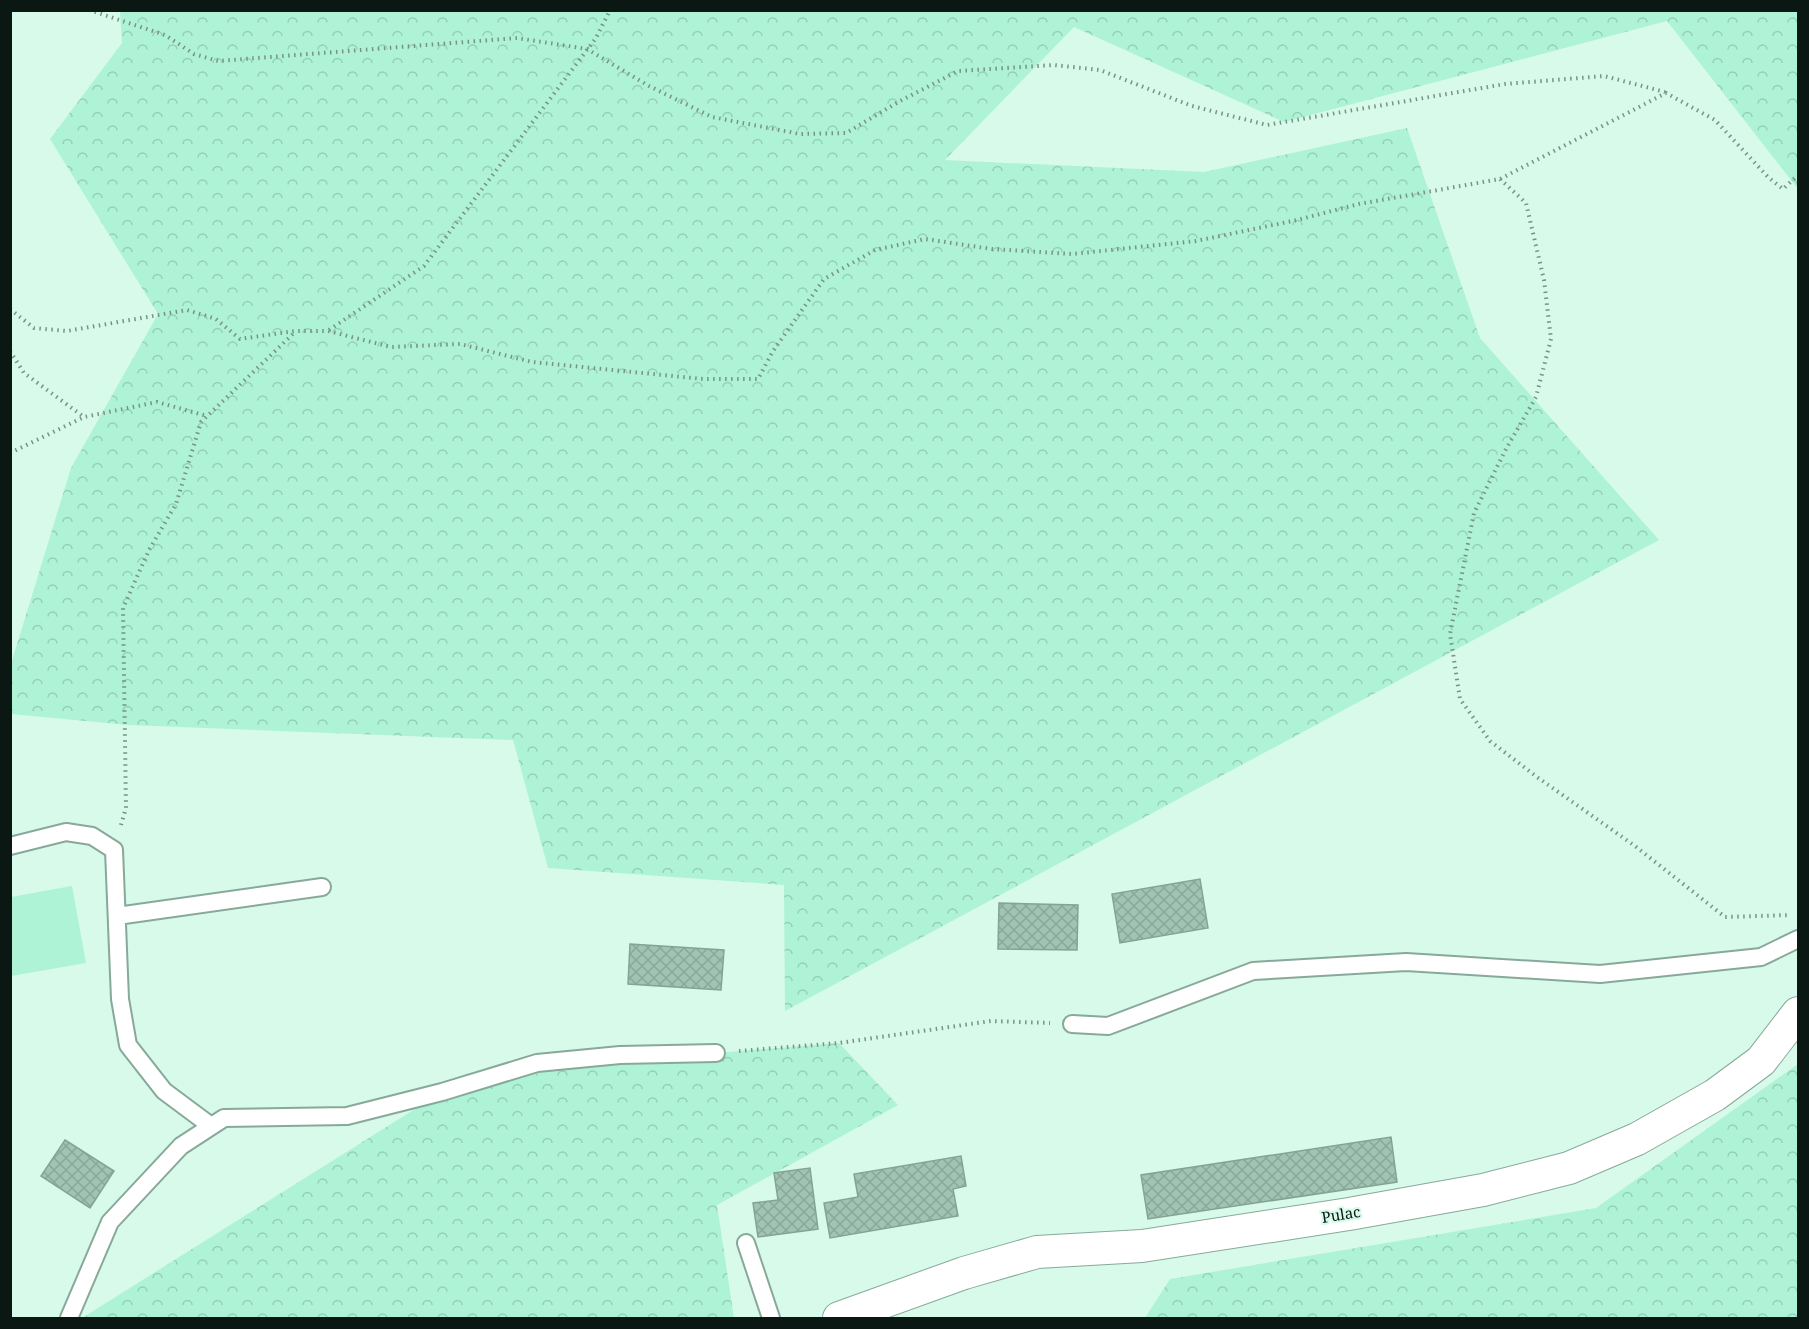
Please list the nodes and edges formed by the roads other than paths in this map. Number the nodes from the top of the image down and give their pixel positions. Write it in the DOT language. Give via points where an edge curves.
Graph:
graph roads {
  1 [pos="10,846"];
  2 [pos="322,887"];
  3 [pos="117,916"];
  4 [pos="1798,939"];
  5 [pos="1798,1013"];
  6 [pos="1072,1024"];
  7 [pos="716,1053"];
  8 [pos="211,1126"];
  9 [pos="746,1243"];
  10 [pos="69,1318"];
  11 [pos="771,1318"];
  12 [pos="839,1318"];
  1 -- 3 [label="lane" via="66,832 92,836 114,850"];
  2 -- 3 [label="lane"];
  3 -- 8 [label="lane" via="120,999 128,1045 164,1091"];
  4 -- 6 [label="lane" via="1761,957 1600,974 1406,962 1253,971 1108,1026"];
  5 -- 12 [label="street, Pulac" via="1761,1062 1715,1095 1637,1139 1569,1168 1483,1190 1349,1214 1142,1245 1037,1252 964,1273"];
  7 -- 8 [label="lane" via="620,1055 537,1063 347,1116 224,1118"];
  8 -- 10 [label="lane" via="181,1146 110,1222"];
  9 -- 11 [label="lane"];
}
